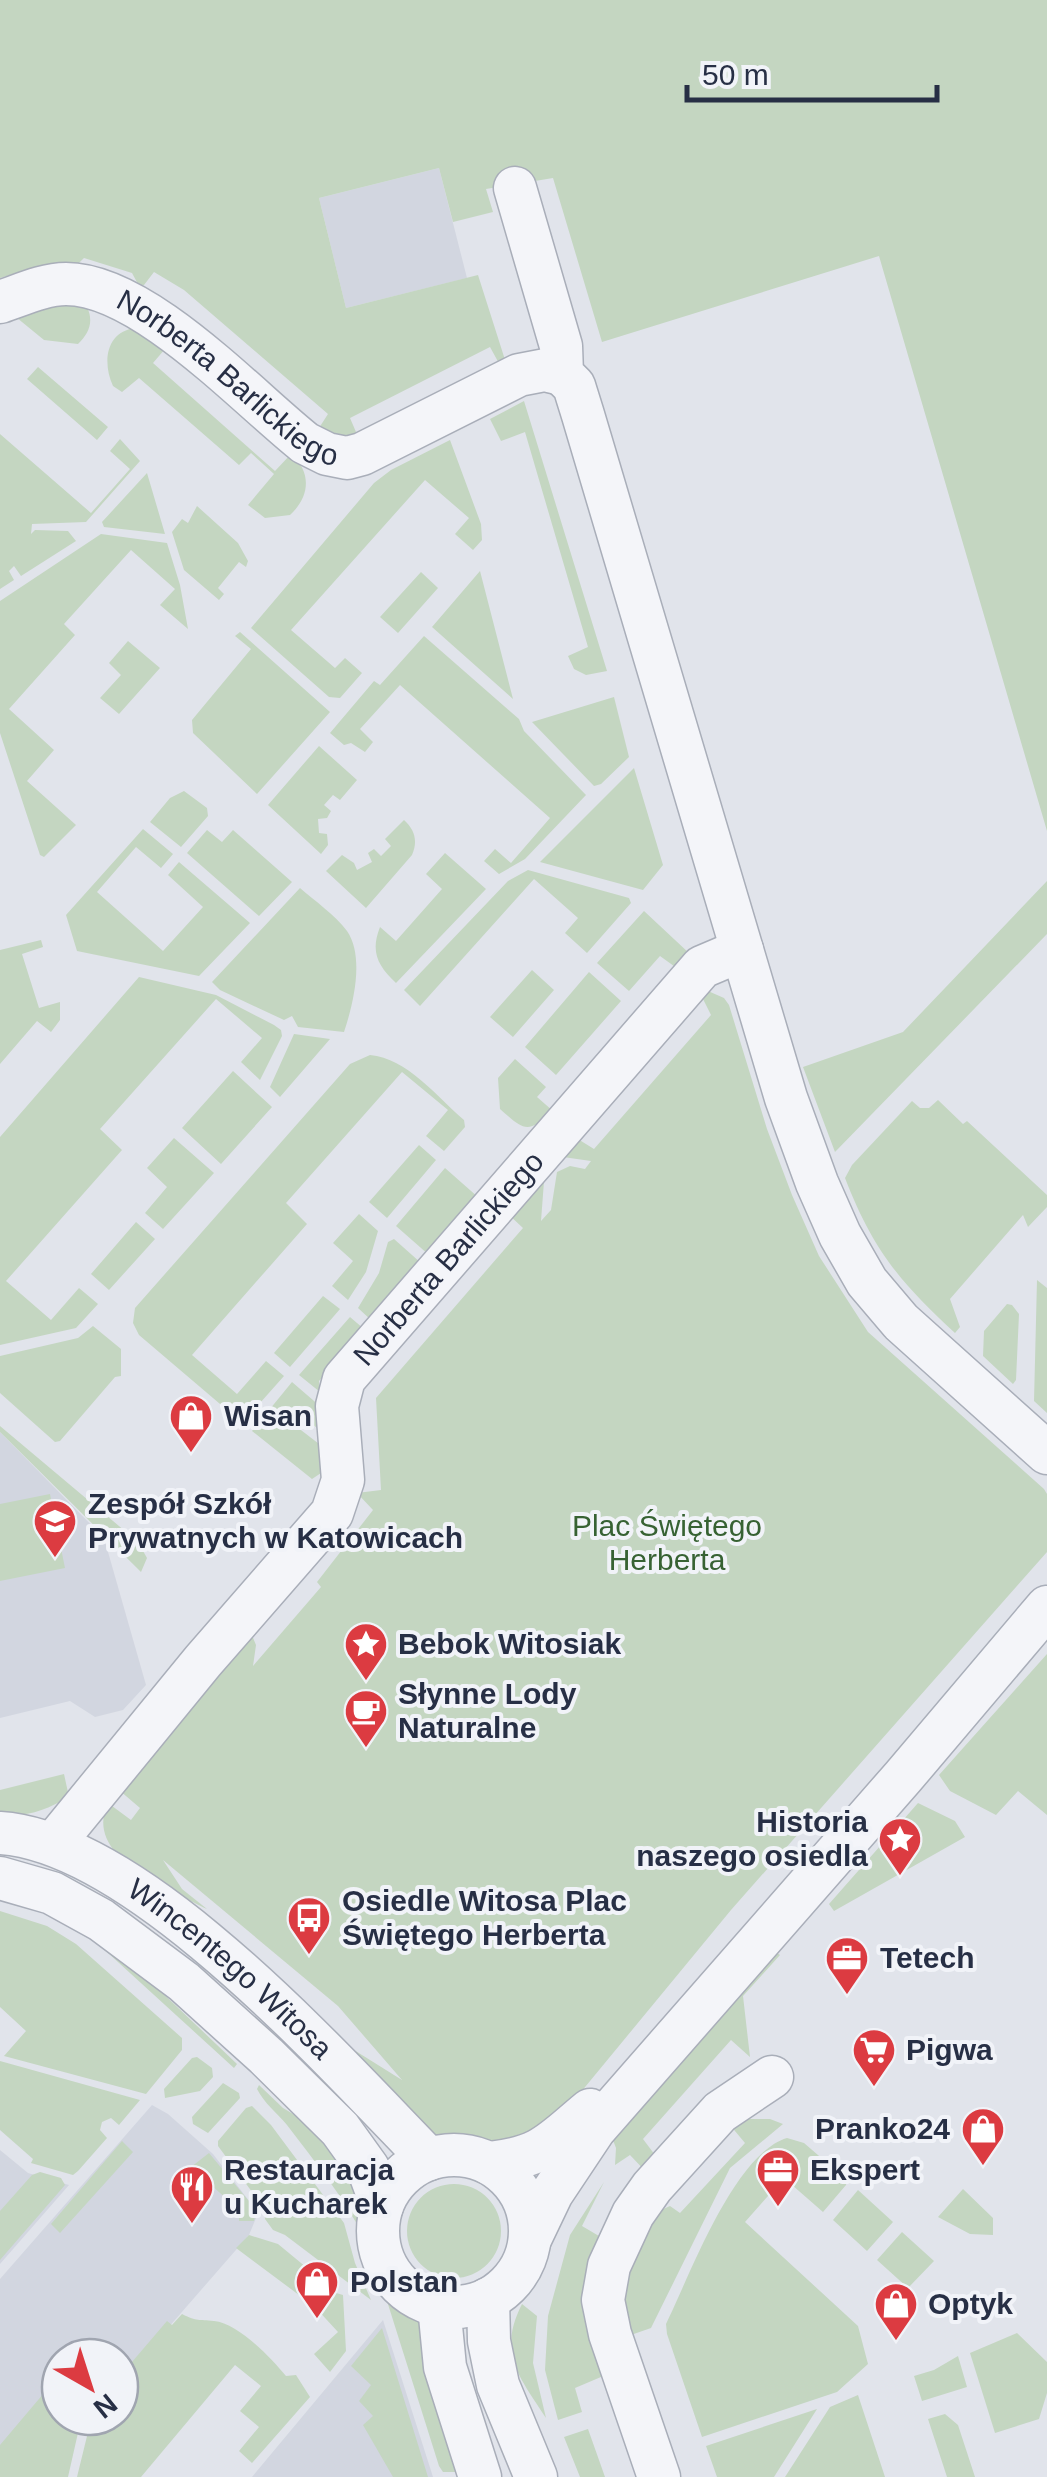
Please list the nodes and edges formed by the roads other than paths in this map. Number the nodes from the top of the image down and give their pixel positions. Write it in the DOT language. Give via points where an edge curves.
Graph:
graph roads {
  1 [pos="515,188"];
  2 [pos="0,302"];
  3 [pos="562,374"];
  4 [pos="742,950"];
  5 [pos="1047,1453"];
  6 [pos="1047,1607"];
  7 [pos="0,1833"];
  8 [pos="54,1843"];
  9 [pos="0,1878"];
  10 [pos="659,2052"];
  11 [pos="772,2077"];
  12 [pos="429,2159"];
  13 [pos="489,2163"];
  14 [pos="382,2206"];
  15 [pos="530,2239"];
  16 [pos="488,2299"];
  17 [pos="439,2306"];
  18 [pos="480,2477"];
  19 [pos="536,2477"];
  20 [pos="659,2477"];
  1 -- 3 [label="street" via="561,346"];
  2 -- 3 [label="street, Norberta Barlickiego" via="64,284 115,295 161,322 305,443 347,458 519,375"];
  3 -- 4 [label="street" via="574,386"];
  4 -- 5 [label="street" via="806,1154 852,1258 885,1306"];
  4 -- 8 [label="street, Norberta Barlickiego" via="702,967 344,1379 337,1406 343,1480 332,1513"];
  6 -- 10 [label="street"];
  7 -- 8 [label="street, Wincentego Witosa"];
  8 -- 12 [label="street, Wincentego Witosa" via="125,1881 219,1954"];
  9 -- 14 [label="street, Wincentego Witosa" via="52,1893 101,1920 184,1982 340,2129 368,2168"];
  10 -- 13 [label="street" via="544,2150"];
  10 -- 15 [label="street" via="594,2130"];
  11 -- 20 [label="street" via="720,2112 652,2187 609,2266 603,2300 610,2334"];
  12 -- 13 [label="street" via="470,2156"];
  12 -- 14 [label="street" via="401,2178"];
  13 -- 15 [label="street" via="519,2191"];
  14 -- 17 [label="street" via="382,2257 395,2280"];
  15 -- 16 [label="street" via="524,2264"];
  16 -- 17 [label="street"];
  16 -- 19 [label="street" via="498,2384"];
  17 -- 18 [label="street" via="444,2367"];
}
